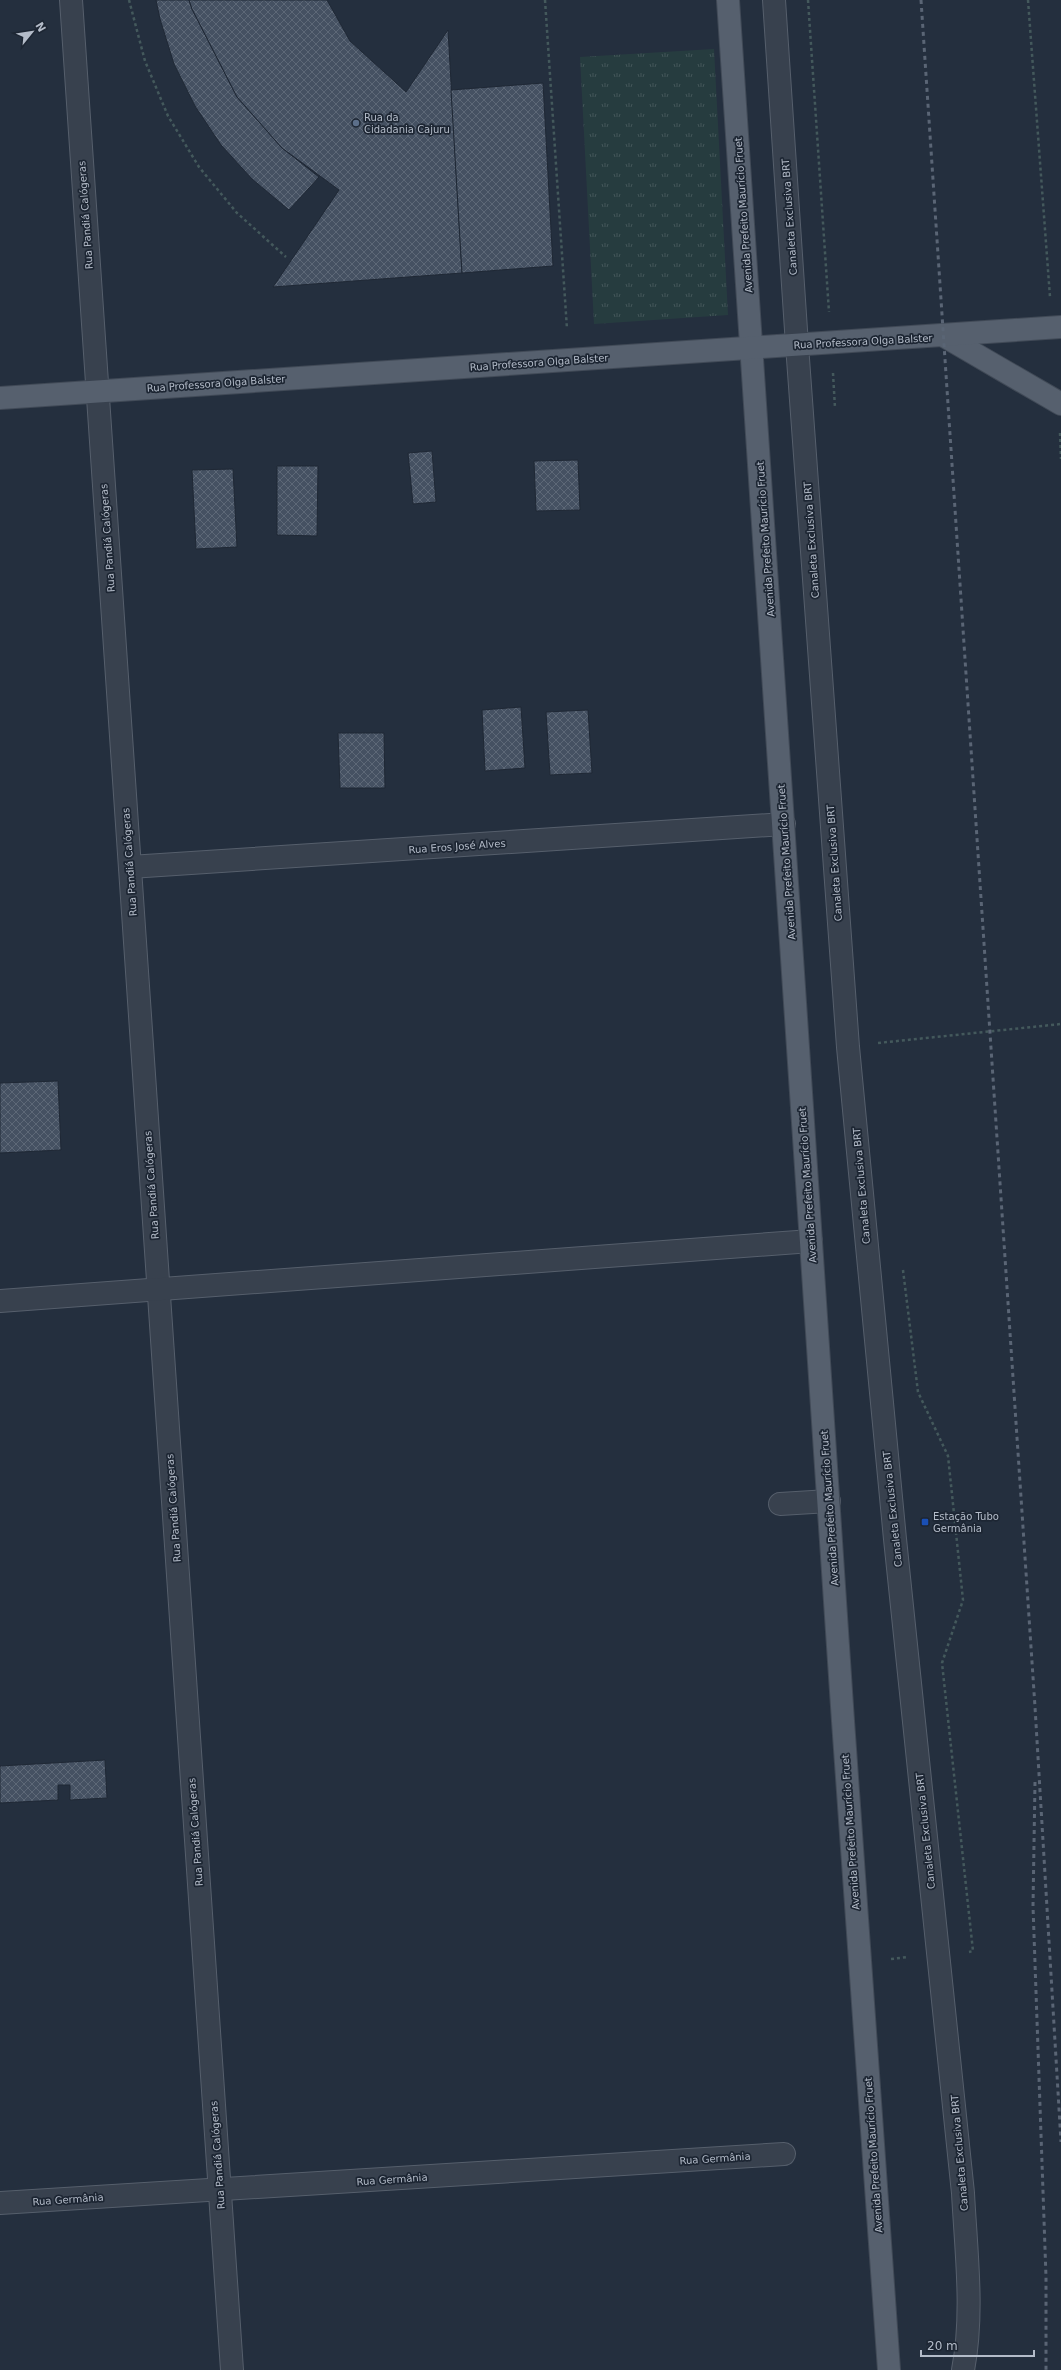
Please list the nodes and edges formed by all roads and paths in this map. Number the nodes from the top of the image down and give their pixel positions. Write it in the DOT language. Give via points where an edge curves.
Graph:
graph roads {
  1 [pos="71,0"];
  2 [pos="129,0"];
  3 [pos="545,0"];
  4 [pos="728,0"];
  5 [pos="774,0"];
  6 [pos="808,0"];
  7 [pos="1028,0"];
  8 [pos="286,257"];
  9 [pos="1057,328"];
  10 [pos="944,336"];
  11 [pos="831,343"];
  12 [pos="797,345"];
  13 [pos="752,348"];
  14 [pos="570,360"];
  15 [pos="98,391"];
  16 [pos="0,398"];
  17 [pos="1059,404"];
  18 [pos="836,414"];
  19 [pos="1061,459"];
  20 [pos="784,824"];
  21 [pos="130,867"];
  22 [pos="1061,1024"];
  23 [pos="875,1036"];
  24 [pos="811,1241"];
  25 [pos="902,1265"];
  26 [pos="158,1290"];
  27 [pos="0,1301"];
  28 [pos="828,1501"];
  29 [pos="780,1504"];
  30 [pos="973,1951"];
  31 [pos="784,2154"];
  32 [pos="220,2190"];
  33 [pos="0,2203"];
  34 [pos="232,2370"];
  35 [pos="889,2370"];
  36 [pos="963,2370"];
  1 -- 15 [label="street, Rua Pandiá Calógeras"];
  2 -- 8 [label="path" via="148,68 168,116 199,167 237,213"];
  3 -- 14 [label="path"];
  4 -- 13 [label="main road, Avenida Prefeito Maurício Fruet"];
  5 -- 12 [label="street, Canaleta Exclusiva BRT"];
  6 -- 11 [label="path"];
  7 -- 9 [label="path"];
  9 -- 10 [label="main road"];
  10 -- 11 [label="main road, Rua Professora Olga Balster"];
  10 -- 17 [label="main road, Rua Professora Olga Balster"];
  11 -- 12 [label="main road, Rua Professora Olga Balster"];
  11 -- 18 [label="path"];
  12 -- 13 [label="main road, Rua Professora Olga Balster"];
  12 -- 36 [label="street, Canaleta Exclusiva BRT" via="848,1047 895,1539 963,2192 968,2277"];
  13 -- 14 [label="main road, Rua Professora Olga Balster"];
  13 -- 20 [label="main road, Avenida Prefeito Maurício Fruet"];
  14 -- 15 [label="main road, Rua Professora Olga Balster"];
  15 -- 16 [label="main road, Rua Professora Olga Balster"];
  15 -- 21 [label="street, Rua Pandiá Calógeras"];
  17 -- 19 [label="path"];
  20 -- 21 [label="street, Rua Eros José Alves"];
  20 -- 24 [label="main road, Avenida Prefeito Maurício Fruet"];
  21 -- 26 [label="street, Rua Pandiá Calógeras"];
  22 -- 23 [label="path" via="875,1044"];
  24 -- 26 [label="street"];
  24 -- 28 [label="main road, Avenida Prefeito Maurício Fruet"];
  25 -- 30 [label="path" via="918,1392 948,1456 963,1592 963,1600 942,1664"];
  26 -- 27 [label="street"];
  26 -- 32 [label="street, Rua Pandiá Calógeras"];
  28 -- 29 [label="street"];
  28 -- 35 [label="main road, Avenida Prefeito Maurício Fruet"];
  31 -- 32 [label="street, Rua Germânia"];
  32 -- 33 [label="street, Rua Germânia"];
  32 -- 34 [label="street, Rua Pandiá Calógeras"];
}
